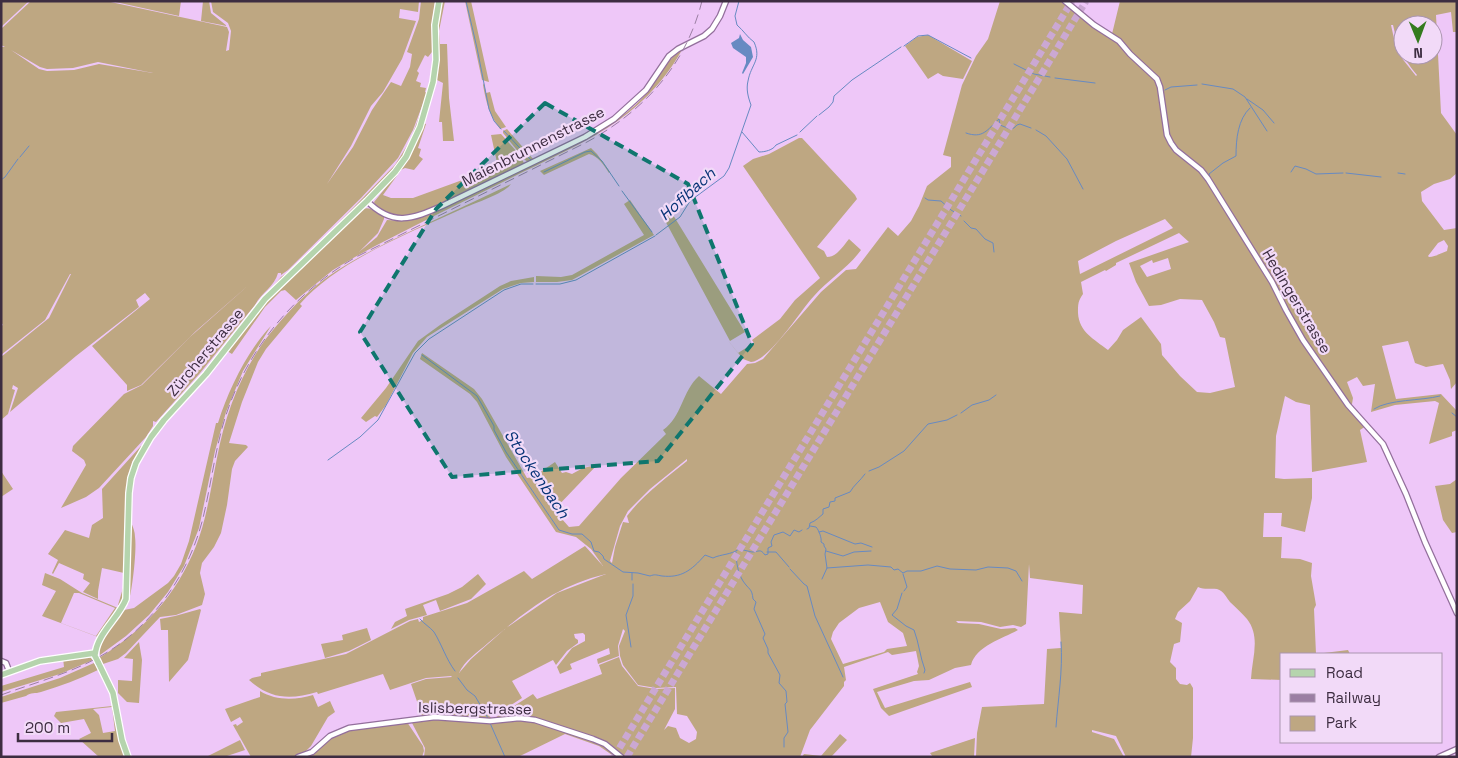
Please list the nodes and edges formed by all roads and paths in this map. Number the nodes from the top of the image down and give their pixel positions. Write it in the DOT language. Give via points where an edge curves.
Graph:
graph roads {
  1 [pos="439,1"];
  2 [pos="726,1"];
  3 [pos="1065,1"];
  4 [pos="367,201"];
  5 [pos="1457,613"];
  6 [pos="95,654"];
  7 [pos="1,661"];
  8 [pos="10,671"];
  9 [pos="1,676"];
  10 [pos="1457,749"];
  11 [pos="128,757"];
  12 [pos="298,757"];
  13 [pos="621,757"];
  14 [pos="1439,757"];
  1 -- 4 [label="main road, Zürcherstrasse" via="434,77 420,127 401,164"];
  2 -- 4 [label="street, Maienbrunnenstrasse" via="709,32 673,52 640,97 596,131 418,215 401,219 390,217"];
  3 -- 5 [label="street, Hedingerstrasse" via="1119,42 1157,79 1171,143 1208,179 1272,282 1303,340 1348,405 1383,444"];
  4 -- 6 [label="main road, Zürcherstrasse" via="265,299 146,445 136,463 130,485 126,598"];
  6 -- 8 [label="main road" via="40,661"];
  6 -- 11 [label="main road, bridge" via="113,693"];
  7 -- 8 [label="street"];
  8 -- 9 [label="main road"];
  10 -- 14 [label="street"];
  12 -- 13 [label="street, Islisbergstrasse" via="312,752 330,736 349,728 428,717 535,720 605,744"];
}
